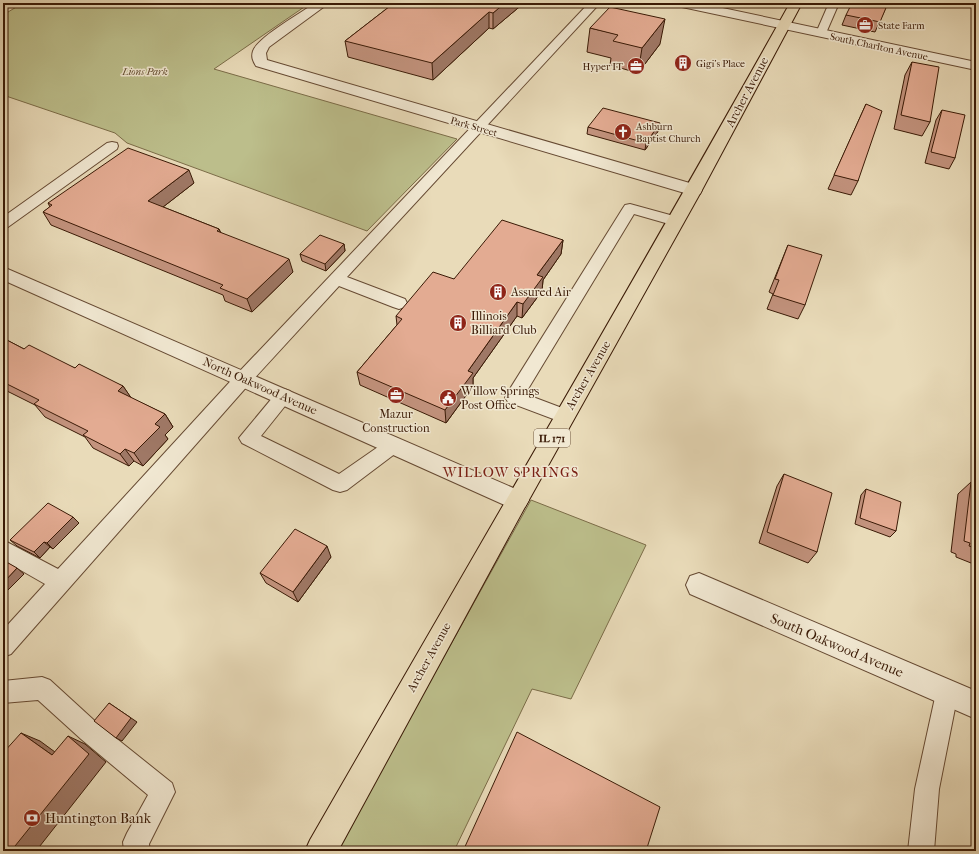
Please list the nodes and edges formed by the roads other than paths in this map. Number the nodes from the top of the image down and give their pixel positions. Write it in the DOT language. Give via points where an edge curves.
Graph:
graph roads {
  1 [pos="322,3"];
  2 [pos="595,3"];
  3 [pos="682,3"];
  4 [pos="796,3"];
  5 [pos="834,3"];
  6 [pos="783,26"];
  7 [pos="821,33"];
  8 [pos="976,66"];
  9 [pos="478,128"];
  10 [pos="112,146"];
  11 [pos="694,190"];
  12 [pos="676,221"];
  13 [pos="3,224"];
  14 [pos="3,273"];
  15 [pos="337,279"];
  16 [pos="399,303"];
  17 [pos="244,378"];
  18 [pos="284,396"];
  19 [pos="564,416"];
  20 [pos="394,445"];
  21 [pos="517,500"];
  22 [pos="3,549"];
  23 [pos="60,582"];
  24 [pos="699,585"];
  25 [pos="3,646"];
  26 [pos="3,692"];
  27 [pos="947,693"];
  28 [pos="976,705"];
  29 [pos="137,851"];
  30 [pos="321,851"];
  31 [pos="921,851"];
  1 -- 9 [label="street, Park Street" via="264,44 259,50 258,57 261,62 268,67"];
  2 -- 9 [label="lane"];
  3 -- 6 [label="street, South Charlton Avenue"];
  4 -- 6 [label="main road, Archer Avenue / IL 171"];
  5 -- 7 [label="lane"];
  6 -- 7 [label="street, South Charlton Avenue"];
  6 -- 11 [label="main road, Archer Avenue / IL 171"];
  7 -- 8 [label="street, South Charlton Avenue"];
  9 -- 11 [label="street, Park Street"];
  9 -- 15 [label="lane"];
  10 -- 13 [label="lane"];
  11 -- 12 [label="main road, Archer Avenue / IL 171"];
  12 -- 19 [label="main road, Archer Avenue / IL 171"];
  12 -- 19 [label="lane" via="630,208 514,397"];
  14 -- 17 [label="street, North Oakwood Avenue"];
  15 -- 16 [label="lane"];
  15 -- 17 [label="lane"];
  17 -- 18 [label="street, North Oakwood Avenue"];
  17 -- 23 [label="lane"];
  18 -- 20 [label="street, North Oakwood Avenue"];
  18 -- 20 [label="lane" via="248,438 340,484"];
  19 -- 21 [label="main road, Archer Avenue / IL 171"];
  20 -- 21 [label="street, North Oakwood Avenue"];
  21 -- 30 [label="main road, Archer Avenue / IL 171"];
  22 -- 23 [label="lane"];
  23 -- 25 [label="lane"];
  24 -- 27 [label="street, South Oakwood Avenue"];
  26 -- 29 [label="lane" via="42,688 163,792 136,842"];
  27 -- 28 [label="street, South Oakwood Avenue"];
  27 -- 31 [label="lane" via="927,789"];
}
